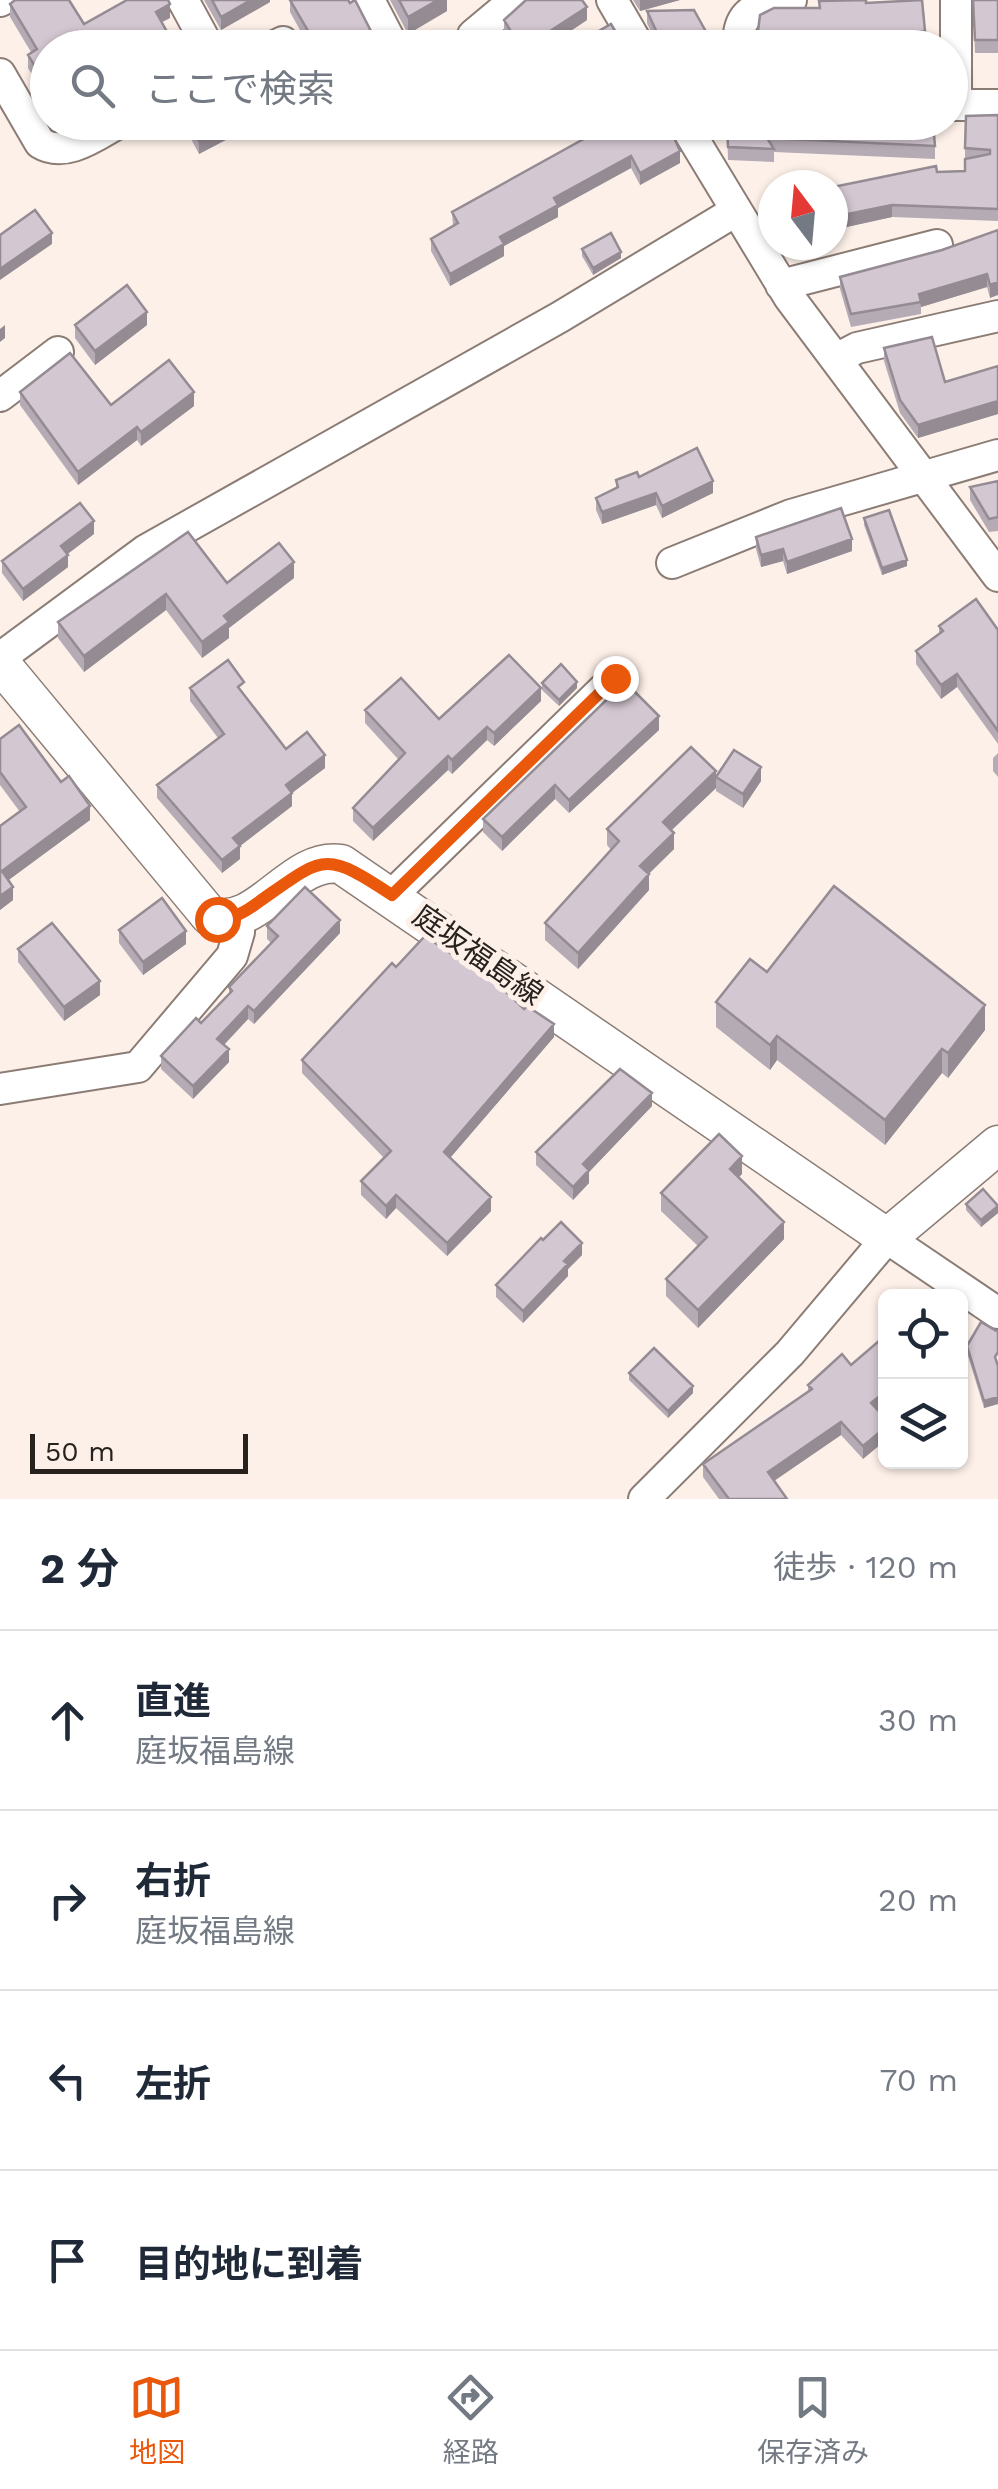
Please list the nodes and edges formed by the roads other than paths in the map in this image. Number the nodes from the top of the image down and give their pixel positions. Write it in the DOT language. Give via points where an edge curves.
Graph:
graph roads {
  1 [pos="183,0"];
  2 [pos="369,0"];
  3 [pos="515,0"];
  4 [pos="612,0"];
  5 [pos="791,0"];
  6 [pos="956,0"];
  7 [pos="199,30"];
  8 [pos="385,30"];
  9 [pos="479,30"];
  10 [pos="630,30"];
  11 [pos="740,30"];
  12 [pos="955,30"];
  13 [pos="0,74"];
  14 [pos="968,104"];
  15 [pos="998,105"];
  16 [pos="30,126"];
  17 [pos="38,140"];
  18 [pos="85,140"];
  19 [pos="703,140"];
  20 [pos="734,212"];
  21 [pos="938,245"];
  22 [pos="781,285"];
  23 [pos="998,316"];
  24 [pos="58,352"];
  25 [pos="836,359"];
  26 [pos="0,396"];
  27 [pos="998,456"];
  28 [pos="922,474"];
  29 [pos="672,563"];
  30 [pos="998,576"];
  31 [pos="0,660"];
  32 [pos="615,678"];
  33 [pos="392,895"];
  34 [pos="234,917"];
  35 [pos="0,1089"];
  36 [pos="998,1144"];
  37 [pos="887,1238"];
  38 [pos="998,1313"];
  39 [pos="644,1499"];
  1 -- 7 [label="street"];
  2 -- 8 [label="street"];
  3 -- 9 [label="street"];
  4 -- 10 [label="street"];
  5 -- 11 [label="street" via="748,11"];
  6 -- 12 [label="street"];
  13 -- 16 [label="street"];
  14 -- 15 [label="street"];
  17 -- 18 [label="street" via="66,150"];
  19 -- 20 [label="street"];
  20 -- 22 [label="street"];
  20 -- 31 [label="street" via="146,550"];
  21 -- 22 [label="street"];
  22 -- 25 [label="street"];
  23 -- 25 [label="street" via="857,348"];
  24 -- 26 [label="street"];
  25 -- 28 [label="street"];
  27 -- 28 [label="street"];
  28 -- 29 [label="street" via="746,530"];
  28 -- 30 [label="street"];
  31 -- 34 [label="main road" via="196,904 217,919"];
  32 -- 33 [label="street"];
  33 -- 34 [label="main road, 庭坂福島線" via="341,864 313,864"];
  33 -- 37 [label="main road, 庭坂福島線"];
  34 -- 35 [label="street" via="239,932 232,956 138,1067"];
  36 -- 37 [label="main road"];
  37 -- 38 [label="street"];
  37 -- 39 [label="street" via="790,1353"];
}
